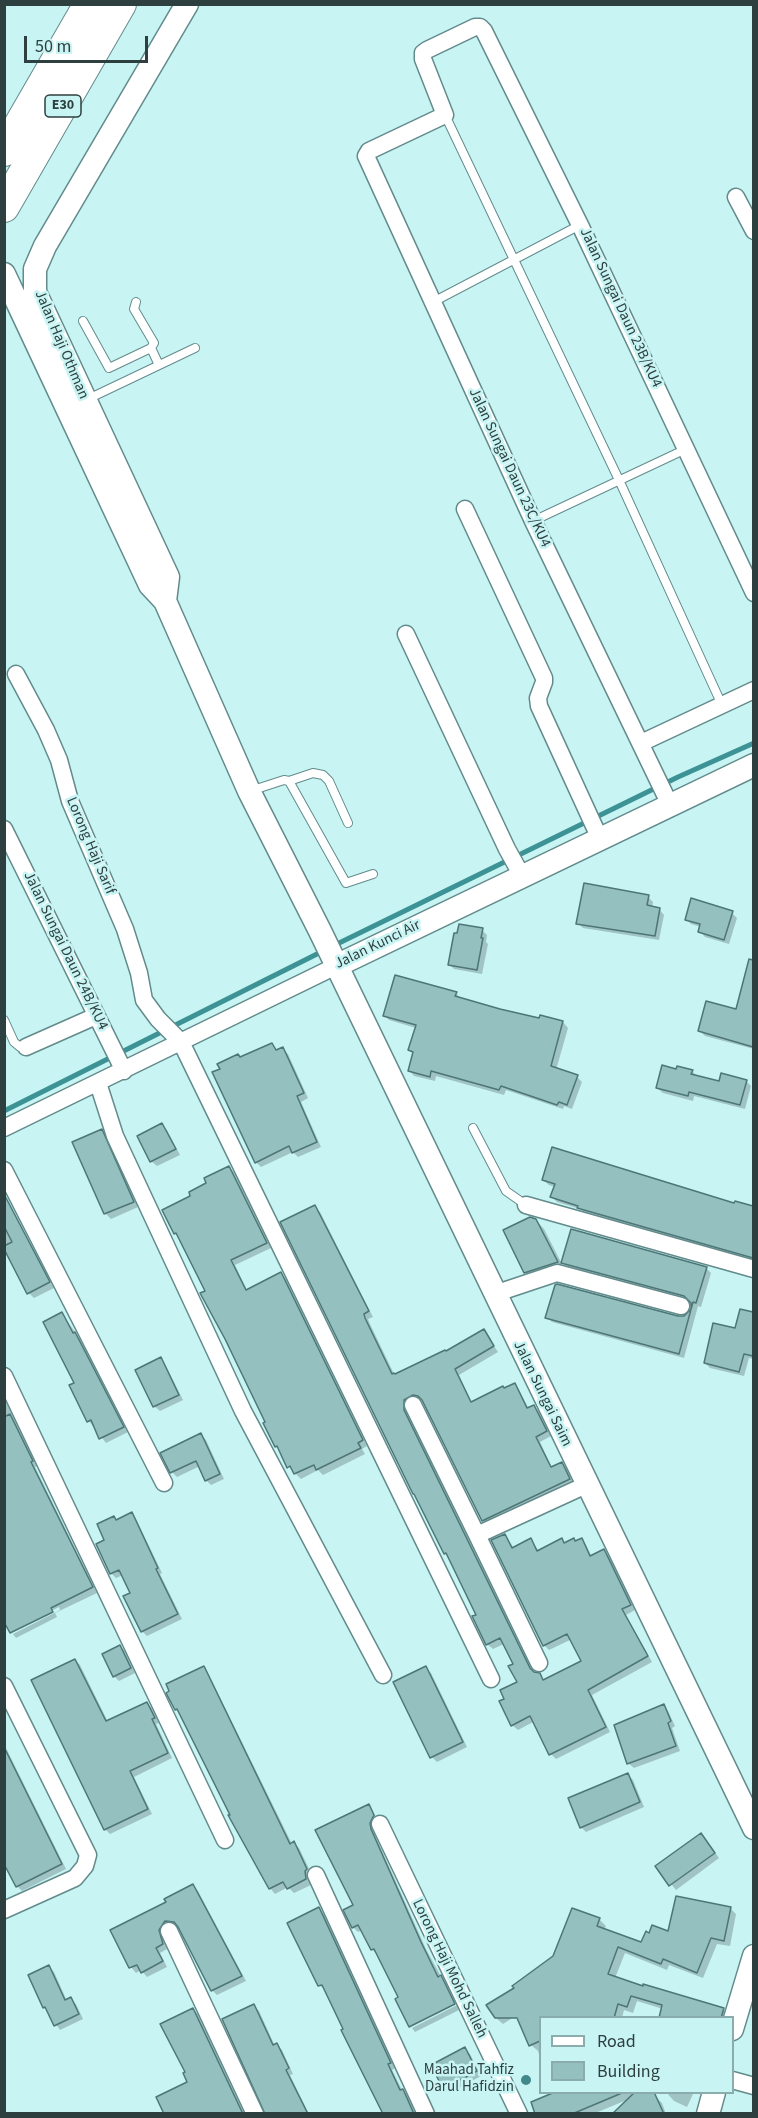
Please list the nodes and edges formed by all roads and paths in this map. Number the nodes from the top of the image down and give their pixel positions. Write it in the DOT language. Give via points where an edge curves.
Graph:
graph roads {
  1 [pos="89,4"];
  2 [pos="122,4"];
  3 [pos="188,4"];
  4 [pos="445,115"];
  5 [pos="4,151"];
  6 [pos="736,197"];
  7 [pos="4,207"];
  8 [pos="580,225"];
  9 [pos="753,231"];
  10 [pos="515,260"];
  11 [pos="4,274"];
  12 [pos="135,302"];
  13 [pos="433,302"];
  14 [pos="83,321"];
  15 [pos="151,348"];
  16 [pos="195,348"];
  17 [pos="159,366"];
  18 [pos="84,400"];
  19 [pos="686,449"];
  20 [pos="619,480"];
  21 [pos="465,509"];
  22 [pos="533,521"];
  23 [pos="753,593"];
  24 [pos="165,601"];
  25 [pos="406,634"];
  26 [pos="16,674"];
  27 [pos="753,690"];
  28 [pos="722,705"];
  29 [pos="641,743"];
  30 [pos="753,765"];
  31 [pos="289,781"];
  32 [pos="249,791"];
  33 [pos="668,799"];
  34 [pos="348,823"];
  35 [pos="594,826"];
  36 [pos="7,838"];
  37 [pos="516,864"];
  38 [pos="373,874"];
  39 [pos="334,963"];
  40 [pos="96,1016"];
  41 [pos="4,1020"];
  42 [pos="176,1038"];
  43 [pos="26,1047"];
  44 [pos="121,1066"];
  45 [pos="98,1083"];
  46 [pos="4,1128"];
  47 [pos="473,1128"];
  48 [pos="4,1170"];
  49 [pos="526,1205"];
  50 [pos="753,1269"];
  51 [pos="494,1294"];
  52 [pos="681,1306"];
  53 [pos="4,1376"];
  54 [pos="414,1405"];
  55 [pos="164,1484"];
  56 [pos="586,1485"];
  57 [pos="477,1535"];
  58 [pos="538,1663"];
  59 [pos="383,1675"];
  60 [pos="491,1679"];
  61 [pos="4,1686"];
  62 [pos="380,1824"];
  63 [pos="753,1828"];
  64 [pos="225,1840"];
  65 [pos="316,1875"];
  66 [pos="4,1910"];
  67 [pos="169,1931"];
  68 [pos="753,1956"];
  69 [pos="734,2022"];
  70 [pos="734,2081"];
  71 [pos="753,2086"];
  72 [pos="713,2094"];
  73 [pos="255,2114"];
  74 [pos="426,2114"];
  75 [pos="519,2114"];
  76 [pos="708,2114"];
  1 -- 5 [label="highway, E30"];
  2 -- 7 [label="highway, E30"];
  3 -- 18 [label="street, Jalan Haji Othman" via="35,269 35,292"];
  4 -- 8 [label="street, Jalan Sungai Daun 23B/KU4" via="423,53 480,27"];
  4 -- 10 [label="lane"];
  4 -- 13 [label="street, Jalan Sungai Daun 23C/KU4" via="369,151 366,156"];
  6 -- 9 [label="street"];
  8 -- 10 [label="lane"];
  8 -- 19 [label="street, Jalan Sungai Daun 23B/KU4"];
  10 -- 13 [label="lane"];
  10 -- 20 [label="lane"];
  11 -- 24 [label="street" via="150,585"];
  12 -- 15 [label="lane" via="134,309 154,343"];
  13 -- 22 [label="street, Jalan Sungai Daun 23C/KU4"];
  14 -- 15 [label="lane" via="109,368"];
  15 -- 17 [label="lane"];
  16 -- 17 [label="lane"];
  17 -- 18 [label="lane"];
  18 -- 24 [label="street, Jalan Haji Othman" via="168,577"];
  19 -- 20 [label="lane"];
  19 -- 23 [label="street, Jalan Sungai Daun 23B/KU4"];
  20 -- 22 [label="lane"];
  20 -- 28 [label="lane"];
  21 -- 35 [label="street" via="544,678 539,706"];
  22 -- 29 [label="street, Jalan Sungai Daun 23C/KU4"];
  24 -- 32 [label="street, Jalan Sungai Saim"];
  25 -- 37 [label="street"];
  26 -- 42 [label="street, Lorong Haji Sarif" via="59,760 70,801 125,929 144,1000"];
  27 -- 28 [label="street"];
  28 -- 29 [label="street"];
  29 -- 33 [label="street, Jalan Sungai Daun 23C/KU4"];
  30 -- 33 [label="street, Jalan Kunci Air"];
  31 -- 32 [label="lane"];
  31 -- 34 [label="lane" via="313,772 323,775"];
  31 -- 38 [label="lane" via="346,883"];
  32 -- 39 [label="street, Jalan Sungai Saim"];
  33 -- 35 [label="street, Jalan Kunci Air"];
  35 -- 37 [label="street, Jalan Kunci Air"];
  36 -- 40 [label="street, Jalan Sungai Daun 24B/KU4"];
  37 -- 39 [label="street, Jalan Kunci Air"];
  39 -- 42 [label="street, Jalan Kunci Air"];
  39 -- 51 [label="street, Jalan Sungai Saim"];
  40 -- 43 [label="street"];
  40 -- 44 [label="street, Jalan Sungai Daun 24B/KU4"];
  41 -- 43 [label="lane" via="15,1042"];
  42 -- 44 [label="street, Jalan Kunci Air"];
  42 -- 60 [label="street, Lorong Haji Sarif"];
  44 -- 45 [label="street, Jalan Kunci Air"];
  45 -- 46 [label="street, Jalan Kunci Air"];
  45 -- 59 [label="street" via="115,1136 243,1411"];
  47 -- 49 [label="lane" via="506,1191"];
  48 -- 55 [label="street"];
  49 -- 50 [label="street"];
  51 -- 52 [label="street" via="557,1273"];
  51 -- 56 [label="street, Jalan Sungai Saim"];
  53 -- 64 [label="street"];
  54 -- 57 [label="street"];
  56 -- 57 [label="street"];
  56 -- 63 [label="street, Jalan Sungai Saim"];
  57 -- 58 [label="street"];
  61 -- 66 [label="street" via="88,1854 85,1866 75,1878"];
  62 -- 75 [label="street, Lorong Haji Mohd Salleh"];
  65 -- 74 [label="street"];
  67 -- 73 [label="street"];
  68 -- 69 [label="street"];
  70 -- 71 [label="street"];
  72 -- 76 [label="street"];
}
